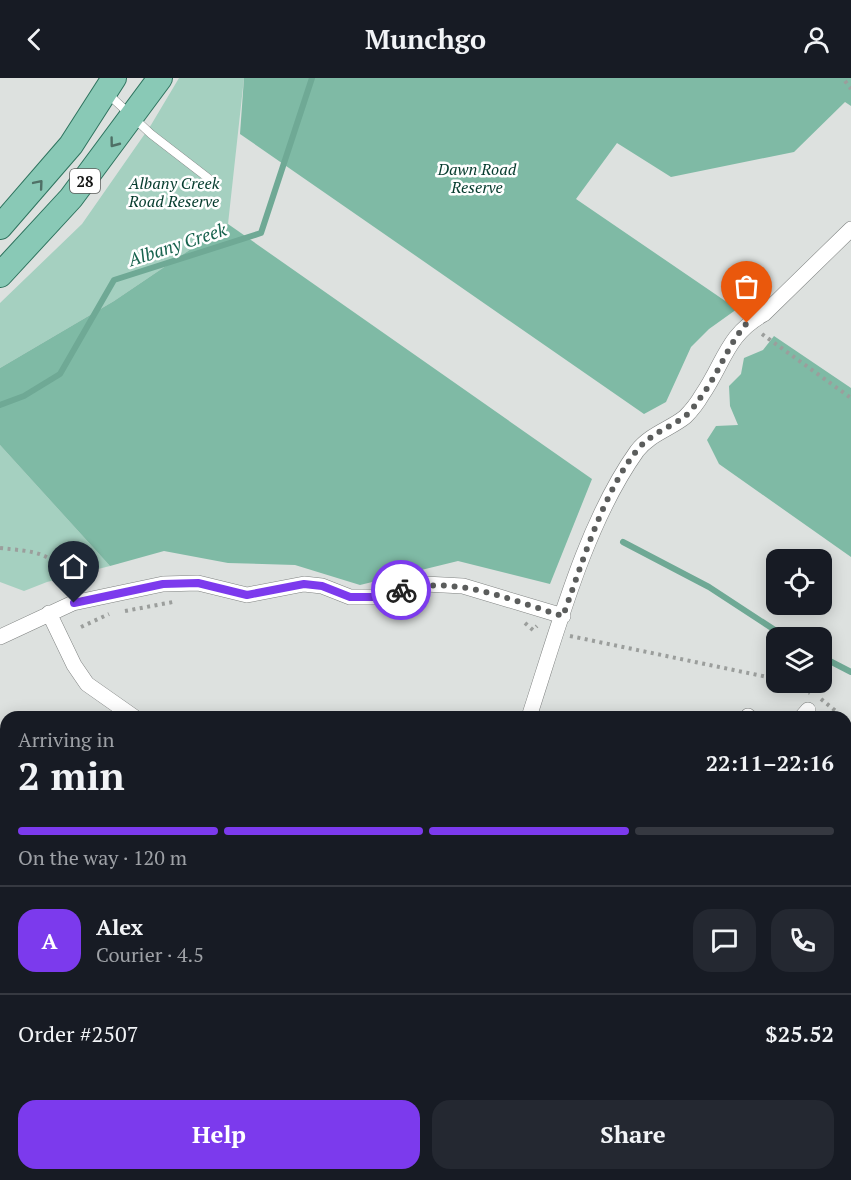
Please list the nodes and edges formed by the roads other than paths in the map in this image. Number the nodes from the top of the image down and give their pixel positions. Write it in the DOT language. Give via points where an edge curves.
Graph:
graph roads {
  1 [pos="160,78"];
  2 [pos="110,85"];
  3 [pos="134,117"];
  4 [pos="208,178"];
  5 [pos="0,227"];
  6 [pos="851,229"];
  7 [pos="0,275"];
  8 [pos="49,613"];
  9 [pos="563,616"];
  10 [pos="0,637"];
  11 [pos="125,711"];
  12 [pos="531,711"];
  1 -- 3 [label="main road, 28"];
  2 -- 3 [label="lane"];
  5 -- 2 [label="main road, 28, one-way" via="71,145"];
  3 -- 4 [label="lane"];
  3 -- 7 [label="main road, 28, one-way" via="71,198"];
  6 -- 9 [label="street" via="765,314 747,323 731,341 703,395 686,416 654,434 638,449 593,535"];
  8 -- 9 [label="street" via="74,603 163,584 198,583 247,595 304,584 350,597 374,597 425,584 464,586"];
  8 -- 10 [label="street"];
  8 -- 11 [label="street" via="87,684"];
  9 -- 12 [label="street"];
}
